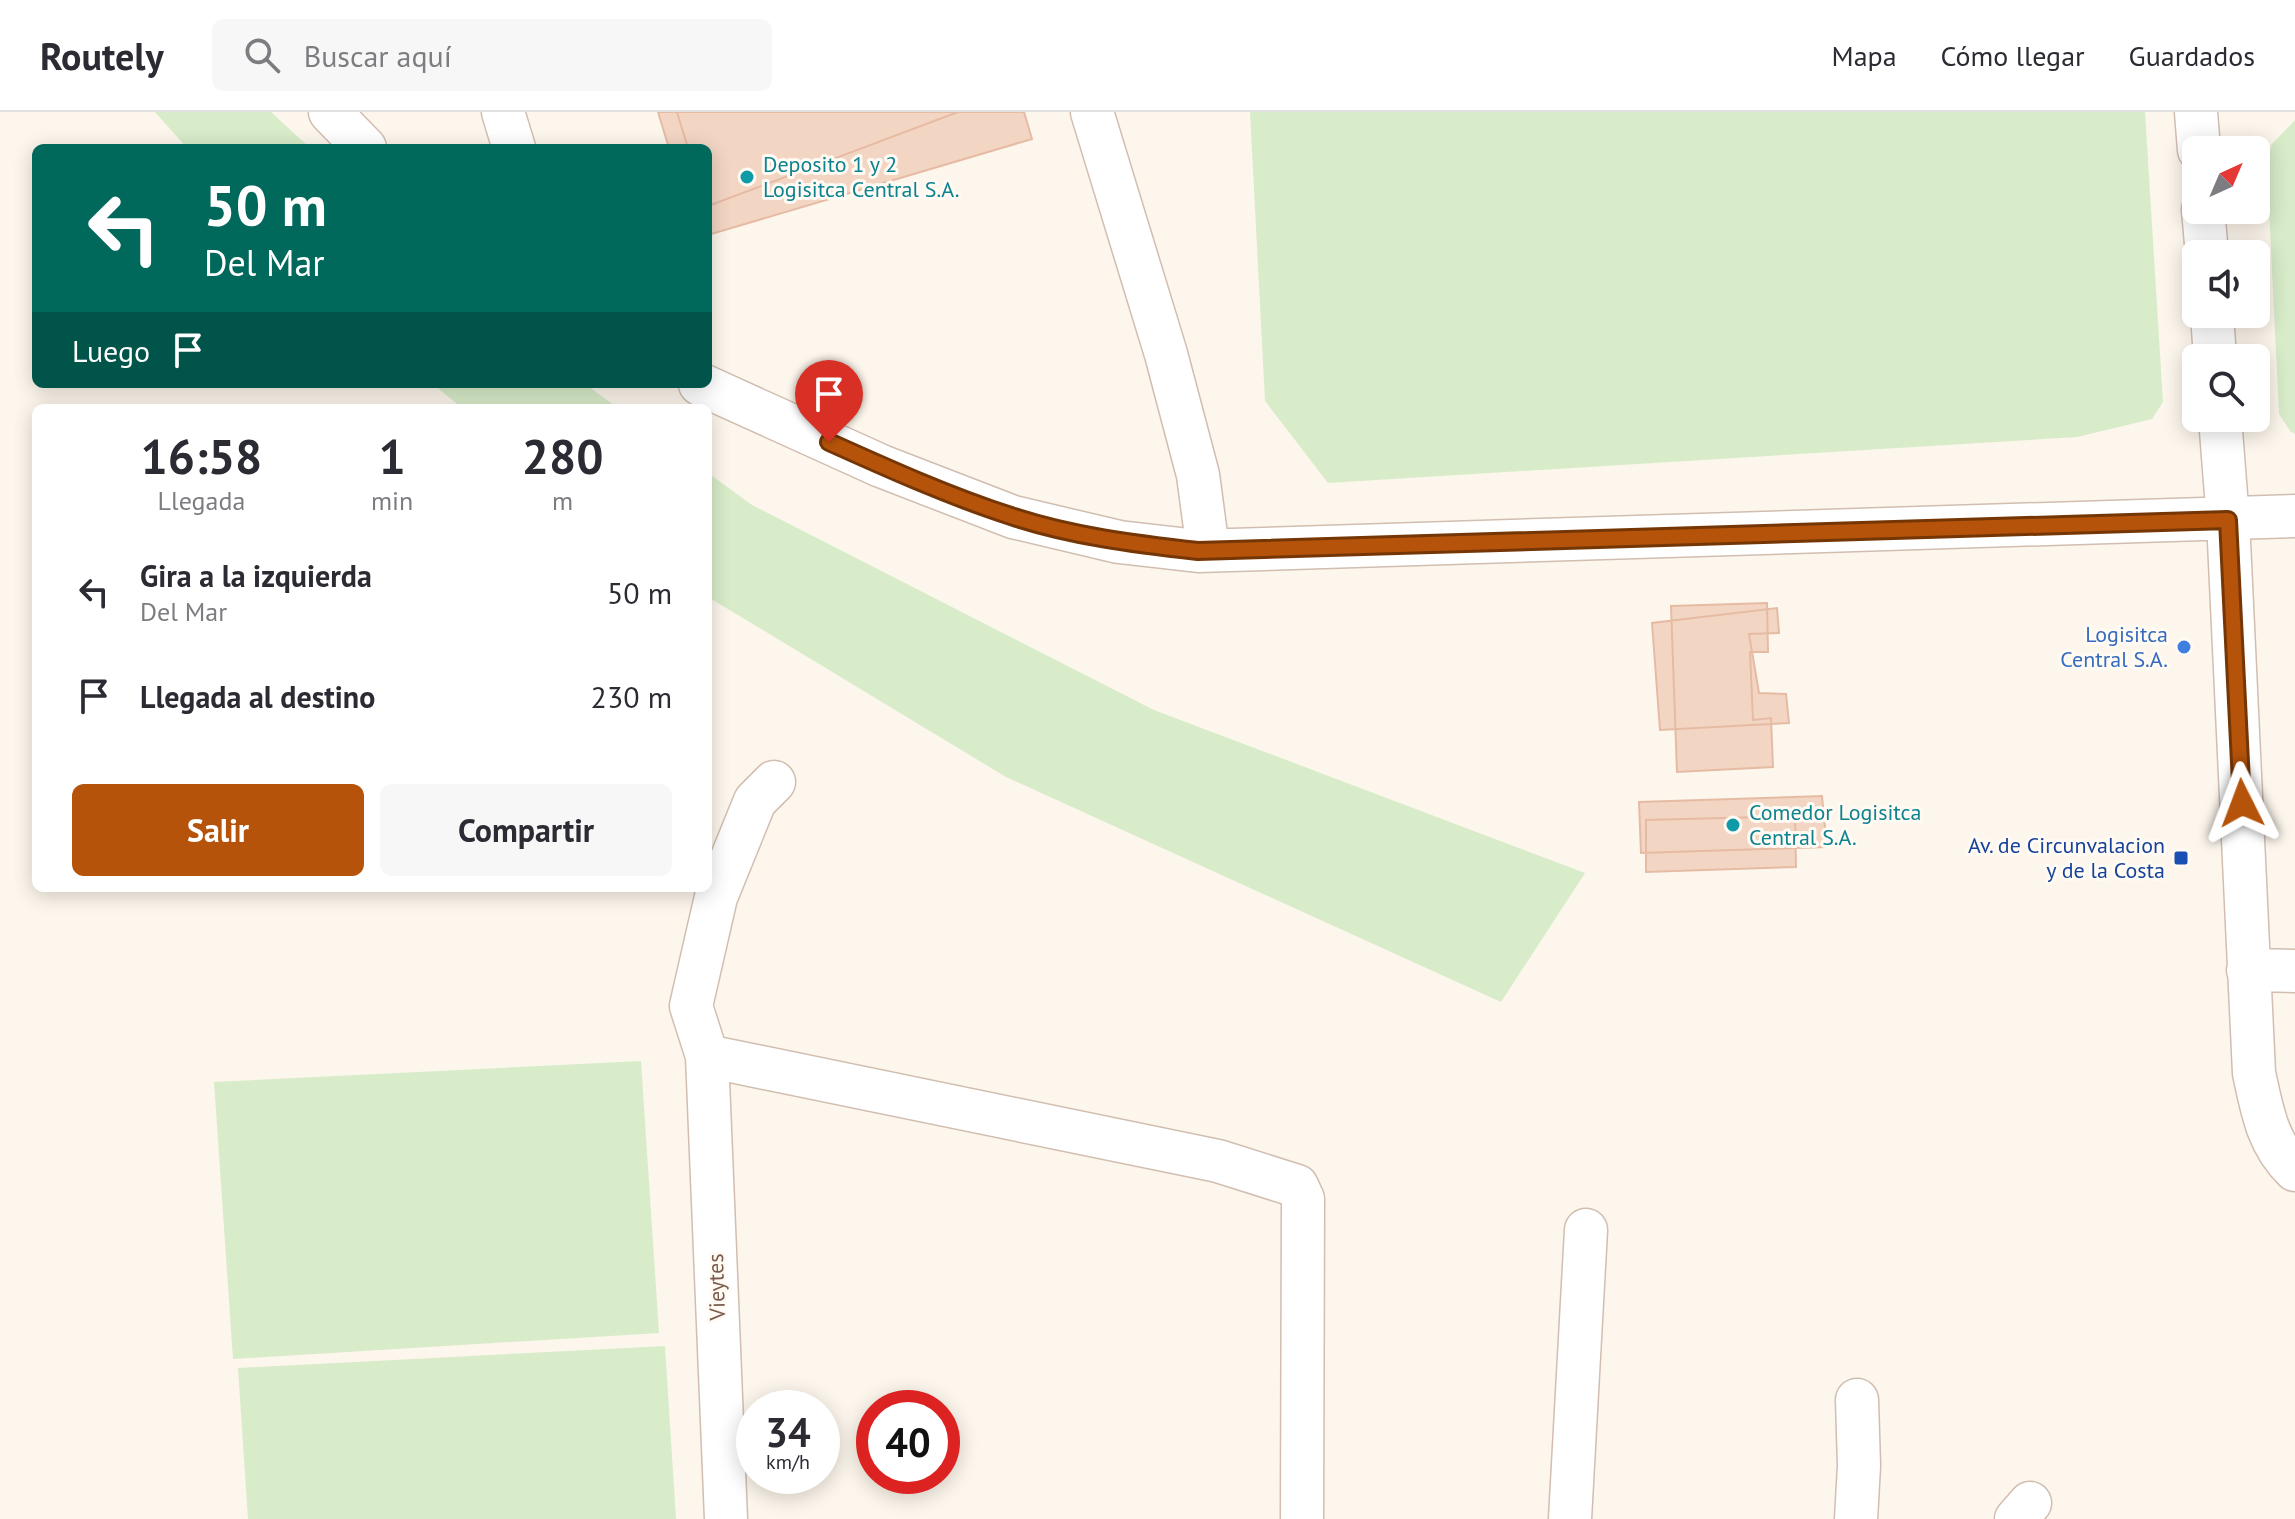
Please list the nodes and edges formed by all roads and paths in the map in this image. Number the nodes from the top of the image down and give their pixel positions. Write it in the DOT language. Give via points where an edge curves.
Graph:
graph roads {
  1 [pos="330,112"];
  2 [pos="503,112"];
  3 [pos="1092,112"];
  4 [pos="2196,112"];
  5 [pos="2198,136"];
  6 [pos="361,144"];
  7 [pos="513,144"];
  8 [pos="709,388"];
  9 [pos="2221,432"];
  10 [pos="2295,516"];
  11 [pos="2228,520"];
  12 [pos="1208,550"];
  13 [pos="774,782"];
  14 [pos="2248,970"];
  15 [pos="2295,971"];
  16 [pos="707,1056"];
  17 [pos="2295,1170"];
  18 [pos="1586,1230"];
  19 [pos="1857,1400"];
  20 [pos="726,1519"];
  21 [pos="1302,1519"];
  22 [pos="1570,1519"];
  23 [pos="1856,1519"];
  1 -- 6 [label="street"];
  2 -- 7 [label="street"];
  3 -- 12 [label="street" via="1166,354 1198,475"];
  4 -- 5 [label="street"];
  8 -- 12 [label="street" via="881,466 1013,517 1119,542"];
  9 -- 11 [label="street"];
  10 -- 11 [label="street"];
  11 -- 12 [label="street"];
  11 -- 14 [label="street"];
  13 -- 16 [label="street, Vieytes" via="755,801 716,897 691,1006"];
  14 -- 15 [label="street"];
  14 -- 17 [label="street" via="2254,1073 2264,1118 2280,1156"];
  16 -- 20 [label="street, Vieytes"];
  16 -- 21 [label="street" via="1218,1161 1297,1186 1303,1199"];
  18 -- 22 [label="street"];
  19 -- 23 [label="street"];
}
